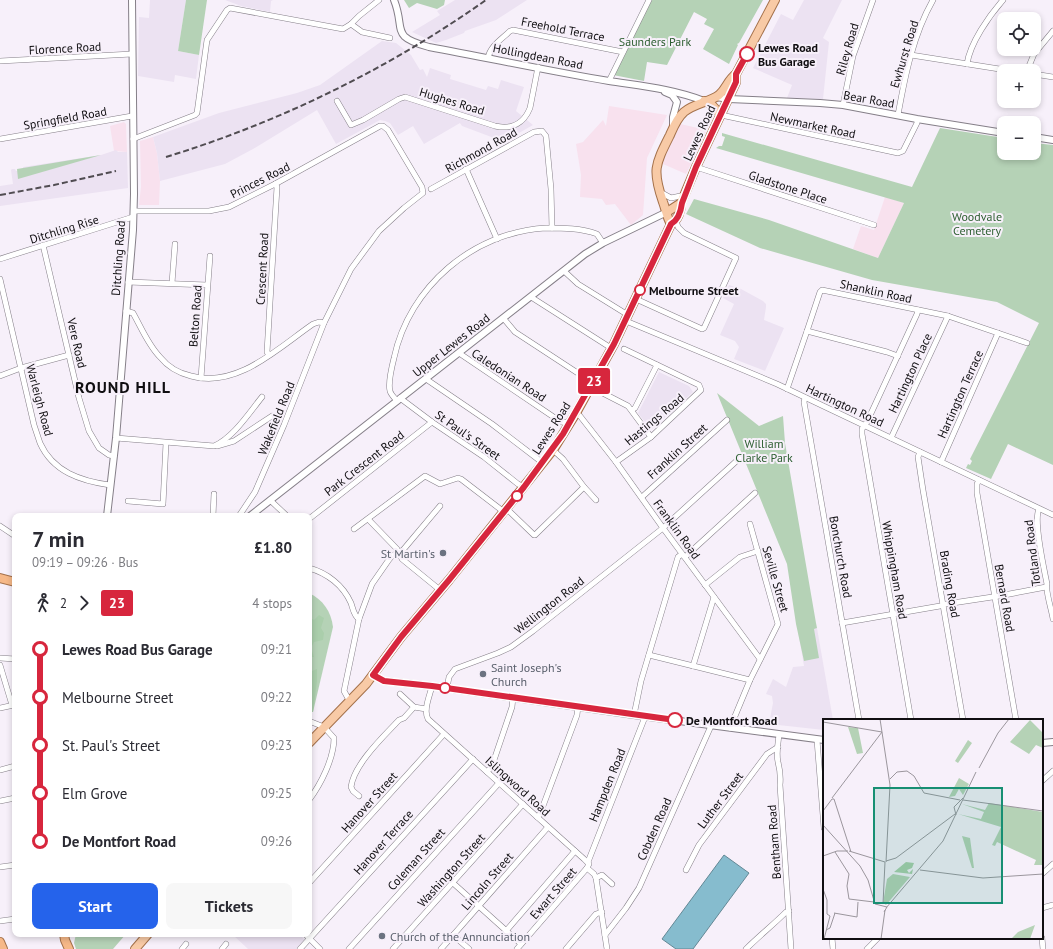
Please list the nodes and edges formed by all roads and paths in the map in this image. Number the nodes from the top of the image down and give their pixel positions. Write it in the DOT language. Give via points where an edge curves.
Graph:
graph roads {
  1 [pos="132,0"];
  2 [pos="380,0"];
  3 [pos="394,0"];
  4 [pos="650,0"];
  5 [pos="775,0"];
  6 [pos="873,0"];
  7 [pos="934,0"];
  8 [pos="1003,0"];
  9 [pos="351,24"];
  10 [pos="1053,31"];
  11 [pos="390,38"];
  12 [pos="623,52"];
  13 [pos="132,54"];
  14 [pos="911,55"];
  15 [pos="488,58"];
  16 [pos="0,62"];
  17 [pos="967,64"];
  18 [pos="1030,64"];
  19 [pos="538,67"];
  20 [pos="997,69"];
  21 [pos="736,74"];
  22 [pos="1041,75"];
  23 [pos="1053,78"];
  24 [pos="609,81"];
  25 [pos="654,88"];
  26 [pos="716,97"];
  27 [pos="729,99"];
  28 [pos="337,101"];
  29 [pos="704,101"];
  30 [pos="843,105"];
  31 [pos="898,115"];
  32 [pos="132,116"];
  33 [pos="721,116"];
  34 [pos="917,119"];
  35 [pos="674,127"];
  36 [pos="997,131"];
  37 [pos="1041,138"];
  38 [pos="0,139"];
  39 [pos="133,139"];
  40 [pos="1053,140"];
  41 [pos="696,167"];
  42 [pos="466,169"];
  43 [pos="275,184"];
  44 [pos="431,189"];
  45 [pos="659,191"];
  46 [pos="680,202"];
  47 [pos="666,212"];
  48 [pos="134,214"];
  49 [pos="674,223"];
  50 [pos="874,225"];
  51 [pos="552,228"];
  52 [pos="496,239"];
  53 [pos="603,243"];
  54 [pos="174,244"];
  55 [pos="43,246"];
  56 [pos="210,256"];
  57 [pos="0,259"];
  58 [pos="564,271"];
  59 [pos="0,279"];
  60 [pos="128,282"];
  61 [pos="172,283"];
  62 [pos="207,285"];
  63 [pos="531,297"];
  64 [pos="636,299"];
  65 [pos="918,310"];
  66 [pos="126,311"];
  67 [pos="948,316"];
  68 [pos="627,318"];
  69 [pos="504,319"];
  70 [pos="324,323"];
  71 [pos="808,331"];
  72 [pos="998,333"];
  73 [pos="1027,343"];
  74 [pos="611,348"];
  75 [pos="624,348"];
  76 [pos="459,353"];
  77 [pos="69,355"];
  78 [pos="269,355"];
  79 [pos="898,356"];
  80 [pos="657,365"];
  81 [pos="21,368"];
  82 [pos="0,376"];
  83 [pos="201,378"];
  84 [pos="426,379"];
  85 [pos="592,385"];
  86 [pos="786,389"];
  87 [pos="262,397"];
  88 [pos="805,398"];
  89 [pos="399,400"];
  90 [pos="632,410"];
  91 [pos="576,413"];
  92 [pos="272,416"];
  93 [pos="727,420"];
  94 [pos="432,422"];
  95 [pos="570,423"];
  96 [pos="866,426"];
  97 [pos="651,437"];
  98 [pos="116,438"];
  99 [pos="891,438"];
  100 [pos="166,443"];
  101 [pos="214,446"];
  102 [pos="553,450"];
  103 [pos="920,452"];
  104 [pos="114,456"];
  105 [pos="742,456"];
  106 [pos="616,462"];
  107 [pos="940,462"];
  108 [pos="543,463"];
  109 [pos="979,480"];
  110 [pos="110,484"];
  111 [pos="524,487"];
  112 [pos="584,487"];
  113 [pos="755,493"];
  114 [pos="214,494"];
  115 [pos="642,497"];
  116 [pos="131,499"];
  117 [pos="270,500"];
  118 [pos="596,500"];
  119 [pos="440,506"];
  120 [pos="1039,509"];
  121 [pos="503,510"];
  122 [pos="107,513"];
  123 [pos="213,513"];
  124 [pos="241,513"];
  125 [pos="254,513"];
  126 [pos="284,513"];
  127 [pos="1053,515"];
  128 [pos="312,517"];
  129 [pos="368,519"];
  130 [pos="0,521"];
  131 [pos="750,524"];
  132 [pos="0,525"];
  133 [pos="663,528"];
  134 [pos="354,529"];
  135 [pos="12,534"];
  136 [pos="758,551"];
  137 [pos="399,554"];
  138 [pos="683,555"];
  139 [pos="312,569"];
  140 [pos="0,578"];
  141 [pos="12,581"];
  142 [pos="705,585"];
  143 [pos="1046,587"];
  144 [pos="440,590"];
  145 [pos="995,596"];
  146 [pos="714,597"];
  147 [pos="943,605"];
  148 [pos="893,614"];
  149 [pos="359,619"];
  150 [pos="1053,619"];
  151 [pos="842,623"];
  152 [pos="649,655"];
  153 [pos="0,658"];
  154 [pos="12,659"];
  155 [pos="760,659"];
  156 [pos="0,665"];
  157 [pos="693,666"];
  158 [pos="373,675"];
  159 [pos="750,680"];
  160 [pos="432,686"];
  161 [pos="448,688"];
  162 [pos="400,694"];
  163 [pos="513,697"];
  164 [pos="349,700"];
  165 [pos="12,702"];
  166 [pos="12,705"];
  167 [pos="578,706"];
  168 [pos="414,707"];
  169 [pos="0,708"];
  170 [pos="426,709"];
  171 [pos="634,715"];
  172 [pos="645,717"];
  173 [pos="859,719"];
  174 [pos="911,719"];
  175 [pos="963,719"];
  176 [pos="1016,719"];
  177 [pos="312,722"];
  178 [pos="711,726"];
  179 [pos="324,727"];
  180 [pos="730,728"];
  181 [pos="444,734"];
  182 [pos="779,735"];
  183 [pos="312,740"];
  184 [pos="821,740"];
  185 [pos="1053,742"];
  186 [pos="778,747"];
  187 [pos="1053,747"];
  188 [pos="473,759"];
  189 [pos="12,767"];
  190 [pos="0,770"];
  191 [pos="1053,770"];
  192 [pos="487,772"];
  193 [pos="1043,780"];
  194 [pos="499,783"];
  195 [pos="312,796"];
  196 [pos="358,796"];
  197 [pos="12,799"];
  198 [pos="823,799"];
  199 [pos="0,801"];
  200 [pos="523,804"];
  201 [pos="537,817"];
  202 [pos="548,827"];
  203 [pos="575,851"];
  204 [pos="588,862"];
  205 [pos="1053,864"];
  206 [pos="12,865"];
  207 [pos="0,867"];
  208 [pos="587,868"];
  209 [pos="686,870"];
  210 [pos="1043,873"];
  211 [pos="596,878"];
  212 [pos="312,880"];
  213 [pos="453,883"];
  214 [pos="612,884"];
  215 [pos="1053,905"];
  216 [pos="478,906"];
  217 [pos="1043,908"];
  218 [pos="789,911"];
  219 [pos="602,912"];
  220 [pos="12,919"];
  221 [pos="0,921"];
  222 [pos="506,931"];
  223 [pos="453,935"];
  224 [pos="605,935"];
  225 [pos="64,937"];
  226 [pos="145,937"];
  227 [pos="312,937"];
  228 [pos="310,939"];
  229 [pos="832,939"];
  230 [pos="876,939"];
  231 [pos="1042,939"];
  232 [pos="0,942"];
  233 [pos="186,944"];
  234 [pos="226,944"];
  235 [pos="521,944"];
  236 [pos="3,949"];
  237 [pos="70,949"];
  238 [pos="135,949"];
  239 [pos="182,949"];
  240 [pos="222,949"];
  241 [pos="300,949"];
  242 [pos="320,949"];
  243 [pos="348,949"];
  244 [pos="393,949"];
  245 [pos="441,949"];
  246 [pos="469,949"];
  247 [pos="517,949"];
  248 [pos="566,949"];
  249 [pos="607,949"];
  250 [pos="746,949"];
  251 [pos="792,949"];
  252 [pos="833,949"];
  253 [pos="867,949"];
  254 [pos="1043,949"];
  1 -- 13 [label="street, Ditchling Road"];
  2 -- 9 [label="street"];
  3 -- 15 [label="street, Hollingdean Road" via="402,34 410,41"];
  4 -- 12 [label="street"];
  5 -- 21 [label="main road, Lewes Road"];
  6 -- 30 [label="street, Riley Road" via="853,56"];
  7 -- 14 [label="street, Ewhurst Road"];
  8 -- 17 [label="street" via="982,30"];
  9 -- 11 [label="street" via="362,32"];
  9 -- 39 [label="street" via="343,29 230,8 207,40 197,113"];
  10 -- 18 [label="street" via="1034,54"];
  12 -- 15 [label="street, Freehold Terrace" via="513,30 492,48"];
  12 -- 24 [label="street"];
  13 -- 16 [label="street, Florence Road"];
  13 -- 32 [label="street, Ditchling Road"];
  14 -- 17 [label="street"];
  14 -- 31 [label="street, Ewhurst Road"];
  15 -- 19 [label="street, Hollingdean Road"];
  17 -- 20 [label="street"];
  19 -- 24 [label="street, Hollingdean Road"];
  19 -- 28 [label="street, Hughes Road" via="528,113 520,123 510,127 495,126 405,97 351,124"];
  21 -- 26 [label="main road, Lewes Road" via="729,79 725,89"];
  21 -- 27 [label="main road, Lewes Road" via="736,82"];
  22 -- 23 [label="street"];
  24 -- 25 [label="street, Hollingdean Road"];
  25 -- 29 [label="street, Hollingdean Road"];
  25 -- 35 [label="street" via="672,95 676,100"];
  26 -- 27 [label="street, Bear Road"];
  26 -- 29 [label="main road, Lewes Road"];
  27 -- 30 [label="street, Bear Road"];
  27 -- 33 [label="main road, Lewes Road"];
  29 -- 33 [label="main road" via="711,104"];
  29 -- 35 [label="main road, Lewes Road" via="683,113"];
  30 -- 31 [label="street, Bear Road"];
  31 -- 34 [label="street, Bear Road"];
  32 -- 38 [label="street, Springfield Road"];
  32 -- 39 [label="street, Ditchling Road"];
  33 -- 34 [label="street, Newmarket Road" via="896,153 900,152 910,137"];
  33 -- 41 [label="main road, Lewes Road"];
  34 -- 36 [label="street, Bear Road"];
  35 -- 45 [label="main road, Lewes Road" via="658,160 656,169"];
  37 -- 40 [label="street"];
  39 -- 48 [label="street, Ditchling Road"];
  41 -- 46 [label="main road, Lewes Road"];
  41 -- 50 [label="street, Gladstone Place"];
  42 -- 44 [label="street, Richmond Road"];
  42 -- 51 [label="street, Richmond Road" via="534,132 544,132 552,193"];
  42 -- 52 [label="street"];
  43 -- 48 [label="street, Princes Road" via="238,204 220,209"];
  43 -- 70 [label="street, Princes Road" via="379,126 390,132 420,181 423,193 388,222 368,244 351,269"];
  43 -- 78 [label="street, Crescent Road" via="277,187 267,352"];
  45 -- 46 [label="street"];
  45 -- 47 [label="main road, Lewes Road"];
  46 -- 47 [label="main road, Upper Lewes Road"];
  46 -- 49 [label="main road, Lewes Road" via="681,208"];
  47 -- 49 [label="main road, Lewes Road" via="668,219"];
  47 -- 53 [label="street, Upper Lewes Road"];
  48 -- 55 [label="street, Ditchling Rise"];
  48 -- 60 [label="street, Ditchling Road"];
  49 -- 64 [label="main road, Lewes Road"];
  49 -- 64 [label="street" via="684,233 736,258 704,329"];
  51 -- 52 [label="street" via="522,231"];
  51 -- 53 [label="street" via="596,233"];
  52 -- 89 [label="street" via="457,260 417,303 403,331 393,364 390,391"];
  53 -- 58 [label="street, Upper Lewes Road"];
  54 -- 61 [label="street"];
  55 -- 57 [label="street, Ditchling Rise"];
  55 -- 77 [label="street, Vere Road"];
  56 -- 62 [label="street, Belton Road"];
  58 -- 63 [label="street, Upper Lewes Road"];
  58 -- 68 [label="street, Hartington Road" via="582,287"];
  59 -- 81 [label="street, Warleigh Road"];
  60 -- 61 [label="street"];
  60 -- 66 [label="street, Ditchling Road"];
  61 -- 62 [label="street"];
  62 -- 83 [label="street, Belton Road"];
  63 -- 69 [label="street, Upper Lewes Road"];
  63 -- 74 [label="street"];
  64 -- 68 [label="main road, Lewes Road"];
  65 -- 67 [label="street, Shanklin Road"];
  65 -- 71 [label="street, Shanklin Road" via="822,290"];
  65 -- 79 [label="street, Whippingham Road"];
  66 -- 83 [label="street" via="133,313 155,351 169,366 181,373"];
  66 -- 98 [label="street, Ditchling Road"];
  67 -- 72 [label="street, Shanklin Road"];
  67 -- 99 [label="street, Hartington Place"];
  68 -- 74 [label="main road, Lewes Road"];
  68 -- 86 [label="street, Hartington Road"];
  69 -- 76 [label="street, Upper Lewes Road"];
  69 -- 85 [label="street" via="515,332"];
  70 -- 78 [label="street" via="313,324"];
  70 -- 124 [label="street, Wakefield Road" via="271,456 255,492"];
  71 -- 79 [label="street"];
  71 -- 86 [label="street, Shanklin Road"];
  72 -- 73 [label="street, Shanklin Road"];
  72 -- 107 [label="street, Hartington Terrace"];
  74 -- 85 [label="main road, Lewes Road"];
  75 -- 80 [label="street"];
  76 -- 84 [label="street, Upper Lewes Road"];
  76 -- 95 [label="street, Caledonian Road" via="561,422"];
  77 -- 81 [label="street"];
  77 -- 104 [label="street, Vere Road" via="91,436 104,452"];
  78 -- 83 [label="street" via="252,366 231,374"];
  79 -- 96 [label="street, Whippingham Road"];
  80 -- 90 [label="street"];
  80 -- 97 [label="street, Hastings Road" via="699,385 701,389"];
  81 -- 82 [label="street"];
  81 -- 110 [label="street, Warleigh Road" via="34,425 40,443 50,458 72,476 94,483"];
  84 -- 89 [label="street, Upper Lewes Road"];
  84 -- 108 [label="street"];
  85 -- 90 [label="street"];
  85 -- 91 [label="main road, Lewes Road"];
  86 -- 88 [label="street, Hartington Road"];
  87 -- 101 [label="street" via="235,429"];
  88 -- 96 [label="street, Hartington Road"];
  88 -- 151 [label="street, Bonchurch Road" via="803,402"];
  89 -- 94 [label="street, St Paul's Street"];
  89 -- 117 [label="street, Upper Lewes Road"];
  90 -- 97 [label="street"];
  91 -- 95 [label="main road, Lewes Road"];
  91 -- 106 [label="street, Franklin Road"];
  92 -- 101 [label="street" via="234,441"];
  93 -- 115 [label="street, Franklin Street"];
  94 -- 111 [label="street, St Paul's Street"];
  94 -- 128 [label="street, Park Crescent Road"];
  95 -- 102 [label="main road, Lewes Road"];
  96 -- 99 [label="street, Hartington Road"];
  96 -- 148 [label="street, Whippingham Road" via="862,430 862,438"];
  97 -- 106 [label="street, Hastings Road"];
  98 -- 100 [label="street"];
  98 -- 104 [label="street, Ditchling Road"];
  99 -- 103 [label="street, Hartington Road"];
  100 -- 101 [label="street"];
  100 -- 116 [label="street" via="163,504"];
  102 -- 108 [label="main road, Lewes Road"];
  102 -- 112 [label="street"];
  103 -- 107 [label="street, Hartington Road"];
  103 -- 147 [label="street, Brading Road" via="918,457"];
  104 -- 110 [label="street, Ditchling Road"];
  105 -- 133 [label="street, Wellington Road"];
  106 -- 115 [label="street, Franklin Road"];
  107 -- 109 [label="street, Hartington Road"];
  108 -- 111 [label="main road, Lewes Road"];
  109 -- 120 [label="street, Hartington Road"];
  109 -- 145 [label="street, Bernard Road" via="977,493"];
  110 -- 122 [label="street, Ditchling Road"];
  111 -- 121 [label="main road, Lewes Road"];
  112 -- 118 [label="street"];
  112 -- 121 [label="street" via="534,535"];
  113 -- 138 [label="street"];
  114 -- 123 [label="street"];
  115 -- 133 [label="street, Franklin Road"];
  117 -- 125 [label="street, Upper Lewes Road"];
  117 -- 126 [label="street"];
  119 -- 137 [label="street"];
  120 -- 127 [label="street, Hartington Road"];
  120 -- 143 [label="street, Totland Road" via="1037,524"];
  121 -- 129 [label="street" via="461,479 440,484 425,476"];
  121 -- 144 [label="main road, Lewes Road"];
  129 -- 134 [label="street"];
  129 -- 137 [label="street"];
  130 -- 132 [label="street"];
  131 -- 136 [label="street, Seville Street"];
  132 -- 135 [label="street"];
  133 -- 138 [label="street, Franklin Road"];
  133 -- 161 [label="street, Wellington Road" via="534,631 504,650 455,669 449,677"];
  136 -- 142 [label="street" via="740,557"];
  136 -- 155 [label="street, Seville Street" via="778,624"];
  137 -- 144 [label="street"];
  137 -- 149 [label="street" via="392,556 377,576"];
  138 -- 142 [label="street, Franklin Road"];
  138 -- 152 [label="street" via="678,557"];
  139 -- 149 [label="street" via="336,583 346,594"];
  140 -- 141 [label="highway"];
  142 -- 146 [label="street, Franklin Road"];
  143 -- 145 [label="street"];
  143 -- 150 [label="street, Totland Road"];
  144 -- 158 [label="main road, Lewes Road"];
  145 -- 147 [label="street"];
  145 -- 176 [label="street, Bernard Road"];
  146 -- 155 [label="street, Franklin Road"];
  146 -- 157 [label="street"];
  147 -- 148 [label="street"];
  147 -- 175 [label="street, Brading Road"];
  148 -- 151 [label="street"];
  148 -- 174 [label="street, Whippingham Road"];
  149 -- 164 [label="street" via="344,691"];
  151 -- 173 [label="street, Bonchurch Road"];
  152 -- 157 [label="street"];
  152 -- 171 [label="street"];
  153 -- 154 [label="street"];
  155 -- 159 [label="street, Seville Street"];
  156 -- 165 [label="street"];
  157 -- 159 [label="street"];
  158 -- 160 [label="street" via="384,681"];
  158 -- 164 [label="main road"];
  159 -- 180 [label="street, Seville Street"];
  160 -- 161 [label="street"];
  160 -- 170 [label="street"];
  161 -- 163 [label="street"];
  162 -- 168 [label="street"];
  163 -- 167 [label="street"];
  163 -- 192 [label="street" via="492,766"];
  164 -- 179 [label="main road"];
  166 -- 169 [label="street"];
  167 -- 171 [label="street"];
  167 -- 201 [label="street" via="577,715"];
  168 -- 170 [label="street"];
  168 -- 196 [label="street" via="370,751 357,768 351,787"];
  170 -- 181 [label="street, Islingword Road" via="427,718"];
  171 -- 172 [label="street"];
  172 -- 178 [label="street"];
  172 -- 204 [label="street, Hampden Road"];
  177 -- 179 [label="street"];
  178 -- 180 [label="street"];
  178 -- 224 [label="street, Cobden Road" via="639,888"];
  179 -- 183 [label="main road"];
  179 -- 195 [label="street" via="334,738 334,744 324,774"];
  180 -- 182 [label="street"];
  181 -- 188 [label="street, Islingword Road"];
  181 -- 212 [label="street, Hanover Street"];
  182 -- 184 [label="street"];
  182 -- 186 [label="street, Bentham Road"];
  184 -- 198 [label="street"];
  185 -- 187 [label="street"];
  186 -- 209 [label="street, Luther Street" via="767,754 698,845"];
  186 -- 218 [label="street, Bentham Road"];
  188 -- 192 [label="street, Islingword Road"];
  188 -- 227 [label="street, Hanover Terrace"];
  189 -- 190 [label="street"];
  191 -- 193 [label="street"];
  192 -- 194 [label="street, Islingword Road"];
  194 -- 200 [label="street, Islingword Road"];
  194 -- 243 [label="street, Coleman Street"];
  197 -- 199 [label="street"];
  200 -- 201 [label="street, Islingword Road"];
  200 -- 213 [label="street, Washington Street"];
  201 -- 202 [label="street, Islingword Road"];
  202 -- 203 [label="street, Islingword Road"];
  202 -- 216 [label="street, Lincoln Street"];
  203 -- 204 [label="street, Islingword Road"];
  203 -- 222 [label="street"];
  204 -- 208 [label="street"];
  205 -- 210 [label="street"];
  206 -- 207 [label="street"];
  208 -- 211 [label="street"];
  208 -- 235 [label="street, Ewart Street"];
  211 -- 214 [label="street" via="602,875"];
  211 -- 219 [label="street"];
  213 -- 216 [label="street"];
  213 -- 244 [label="street, Washington Street"];
  215 -- 217 [label="street"];
  216 -- 222 [label="street"];
  216 -- 223 [label="street, Lincoln Street"];
  218 -- 250 [label="street"];
  218 -- 251 [label="street, Bentham Road"];
  219 -- 224 [label="street"];
  219 -- 248 [label="street" via="596,914"];
  220 -- 221 [label="street"];
  222 -- 235 [label="street"];
  223 -- 245 [label="street, Lincoln Street"];
  223 -- 246 [label="street"];
  224 -- 249 [label="street"];
  225 -- 237 [label="highway"];
  226 -- 238 [label="main road"];
  228 -- 241 [label="street, Hanover Terrace"];
  228 -- 242 [label="street"];
  229 -- 252 [label="street"];
  230 -- 253 [label="street"];
  231 -- 254 [label="street"];
  232 -- 236 [label="highway"];
  233 -- 239 [label="street"];
  234 -- 240 [label="street"];
  235 -- 247 [label="street, Ewart Street"];
}
